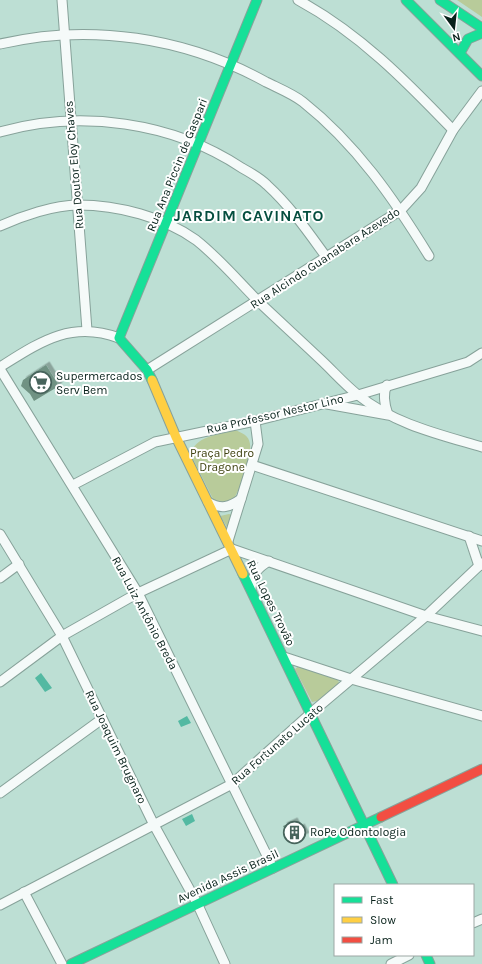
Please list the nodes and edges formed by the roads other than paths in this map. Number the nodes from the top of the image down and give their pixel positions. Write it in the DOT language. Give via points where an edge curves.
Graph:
graph roads {
  1 [pos="62,0"];
  2 [pos="257,0"];
  3 [pos="298,0"];
  4 [pos="406,0"];
  5 [pos="440,0"];
  6 [pos="482,28"];
  7 [pos="482,33"];
  8 [pos="64,34"];
  9 [pos="0,44"];
  10 [pos="460,53"];
  11 [pos="231,64"];
  12 [pos="482,76"];
  13 [pos="482,91"];
  14 [pos="71,121"];
  15 [pos="454,130"];
  16 [pos="0,132"];
  17 [pos="198,144"];
  18 [pos="78,205"];
  19 [pos="401,210"];
  20 [pos="166,223"];
  21 [pos="0,226"];
  22 [pos="429,256"];
  23 [pos="327,258"];
  24 [pos="258,301"];
  25 [pos="87,330"];
  26 [pos="119,338"];
  27 [pos="482,353"];
  28 [pos="0,368"];
  29 [pos="147,370"];
  30 [pos="387,385"];
  31 [pos="358,395"];
  32 [pos="324,403"];
  33 [pos="388,415"];
  34 [pos="255,421"];
  35 [pos="176,437"];
  36 [pos="482,447"];
  37 [pos="252,465"];
  38 [pos="73,485"];
  39 [pos="242,499"];
  40 [pos="208,502"];
  41 [pos="0,534"];
  42 [pos="469,536"];
  43 [pos="482,540"];
  44 [pos="230,545"];
  45 [pos="269,561"];
  46 [pos="19,564"];
  47 [pos="481,564"];
  48 [pos="0,578"];
  49 [pos="251,588"];
  50 [pos="138,593"];
  51 [pos="426,616"];
  52 [pos="482,631"];
  53 [pos="62,636"];
  54 [pos="284,657"];
  55 [pos="352,679"];
  56 [pos="0,682"];
  57 [pos="311,713"];
  58 [pos="482,716"];
  59 [pos="102,719"];
  60 [pos="482,769"];
  61 [pos="232,784"];
  62 [pos="0,792"];
  63 [pos="365,824"];
  64 [pos="154,825"];
  65 [pos="273,868"];
  66 [pos="393,884"];
  67 [pos="24,892"];
  68 [pos="197,903"];
  69 [pos="0,905"];
  70 [pos="407,956"];
  71 [pos="62,964"];
  72 [pos="71,964"];
  73 [pos="225,964"];
  74 [pos="391,964"];
  1 -- 8 [label="street, Rua Doutor Eloy Chaves"];
  2 -- 11 [label="main road, Rua Ana Piccin de Gaspari"];
  3 -- 15 [label="street" via="321,12 368,46 400,74"];
  4 -- 10 [label="main road"];
  5 -- 6 [label="main road"];
  7 -- 10 [label="main road" via="468,39"];
  8 -- 9 [label="street" via="24,38"];
  8 -- 11 [label="street" via="148,39 209,55"];
  8 -- 14 [label="street, Rua Doutor Eloy Chaves"];
  10 -- 12 [label="main road"];
  11 -- 17 [label="main road, Rua Ana Piccin de Gaspari"];
  11 -- 19 [label="street" via="302,101 367,165"];
  13 -- 15 [label="street, Rua Alcindo Guanabara Azevedo"];
  14 -- 16 [label="street" via="23,125"];
  14 -- 17 [label="street" via="114,123 161,130"];
  14 -- 18 [label="street, Rua Doutor Eloy Chaves"];
  15 -- 19 [label="street, Rua Alcindo Guanabara Azevedo" via="421,188"];
  17 -- 20 [label="main road, Rua Ana Piccin de Gaspari"];
  17 -- 23 [label="street" via="233,162 266,184 297,216"];
  18 -- 20 [label="street" via="113,209"];
  18 -- 21 [label="street" via="39,211"];
  18 -- 25 [label="street, Rua Doutor Eloy Chaves"];
  19 -- 22 [label="street"];
  19 -- 23 [label="street, Rua Alcindo Guanabara Azevedo"];
  20 -- 24 [label="street" via="195,240 218,259"];
  20 -- 26 [label="main road, Rua Ana Piccin de Gaspari"];
  23 -- 24 [label="street, Rua Alcindo Guanabara Azevedo"];
  24 -- 29 [label="street, Rua Alcindo Guanabara Azevedo"];
  24 -- 31 [label="street"];
  25 -- 26 [label="street"];
  25 -- 28 [label="street" via="56,336 32,347"];
  26 -- 29 [label="main road, Rua Lopes Trovão"];
  27 -- 30 [label="street, Rua Professor Nestor Lino" via="468,362"];
  28 -- 38 [label="street, Rua Luiz Antônio Breda"];
  29 -- 35 [label="main road, Rua Lopes Trovão"];
  30 -- 31 [label="street, Rua Professor Nestor Lino"];
  30 -- 33 [label="street" via="384,399"];
  31 -- 32 [label="street, Rua Professor Nestor Lino"];
  31 -- 33 [label="street"];
  32 -- 33 [label="street"];
  32 -- 34 [label="street, Rua Professor Nestor Lino"];
  33 -- 36 [label="street" via="405,423"];
  34 -- 35 [label="street, Rua Professor Nestor Lino"];
  34 -- 37 [label="street" via="258,444"];
  35 -- 38 [label="street, Rua Professor Nestor Lino" via="155,442"];
  35 -- 40 [label="main road, Rua Lopes Trovão"];
  37 -- 39 [label="street"];
  37 -- 42 [label="street"];
  38 -- 50 [label="street, Rua Luiz Antônio Breda"];
  39 -- 40 [label="street" via="234,505 224,507 216,507"];
  39 -- 44 [label="street"];
  40 -- 44 [label="main road, Rua Lopes Trovão"];
  41 -- 46 [label="street, Rua Joaquim Brugnaro"];
  42 -- 43 [label="street"];
  42 -- 47 [label="street"];
  44 -- 45 [label="street"];
  44 -- 49 [label="main road, Rua Lopes Trovão"];
  44 -- 50 [label="street"];
  45 -- 49 [label="street" via="259,567 253,576"];
  45 -- 51 [label="street"];
  46 -- 48 [label="street"];
  46 -- 53 [label="street, Rua Joaquim Brugnaro"];
  47 -- 51 [label="street, Rua Fortunato Lucato"];
  49 -- 54 [label="main road, Rua Lopes Trovão"];
  50 -- 53 [label="street"];
  50 -- 61 [label="street, Rua Luiz Antônio Breda"];
  51 -- 52 [label="street"];
  51 -- 55 [label="street, Rua Fortunato Lucato"];
  53 -- 56 [label="street"];
  53 -- 59 [label="street, Rua Joaquim Brugnaro"];
  54 -- 55 [label="street"];
  54 -- 57 [label="main road, Rua Lopes Trovão"];
  55 -- 57 [label="street, Rua Fortunato Lucato"];
  55 -- 58 [label="street"];
  57 -- 61 [label="street, Rua Fortunato Lucato"];
  57 -- 63 [label="main road, Rua Lopes Trovão"];
  59 -- 62 [label="street"];
  59 -- 64 [label="street, Rua Joaquim Brugnaro"];
  60 -- 63 [label="main road, Avenida Assis Brasil"];
  61 -- 64 [label="street, Rua Fortunato Lucato"];
  61 -- 65 [label="street, Rua Luiz Antônio Breda"];
  63 -- 65 [label="main road, Avenida Assis Brasil"];
  63 -- 66 [label="main road, Rua Lopes Trovão"];
  64 -- 67 [label="street, Rua Fortunato Lucato"];
  64 -- 68 [label="street, Rua Joaquim Brugnaro"];
  65 -- 68 [label="main road, Avenida Assis Brasil"];
  67 -- 69 [label="street, Rua Fortunato Lucato"];
  67 -- 71 [label="street"];
  68 -- 72 [label="main road, Avenida Assis Brasil"];
  68 -- 73 [label="street, Rua Joaquim Brugnaro"];
  70 -- 74 [label="street"];
}
